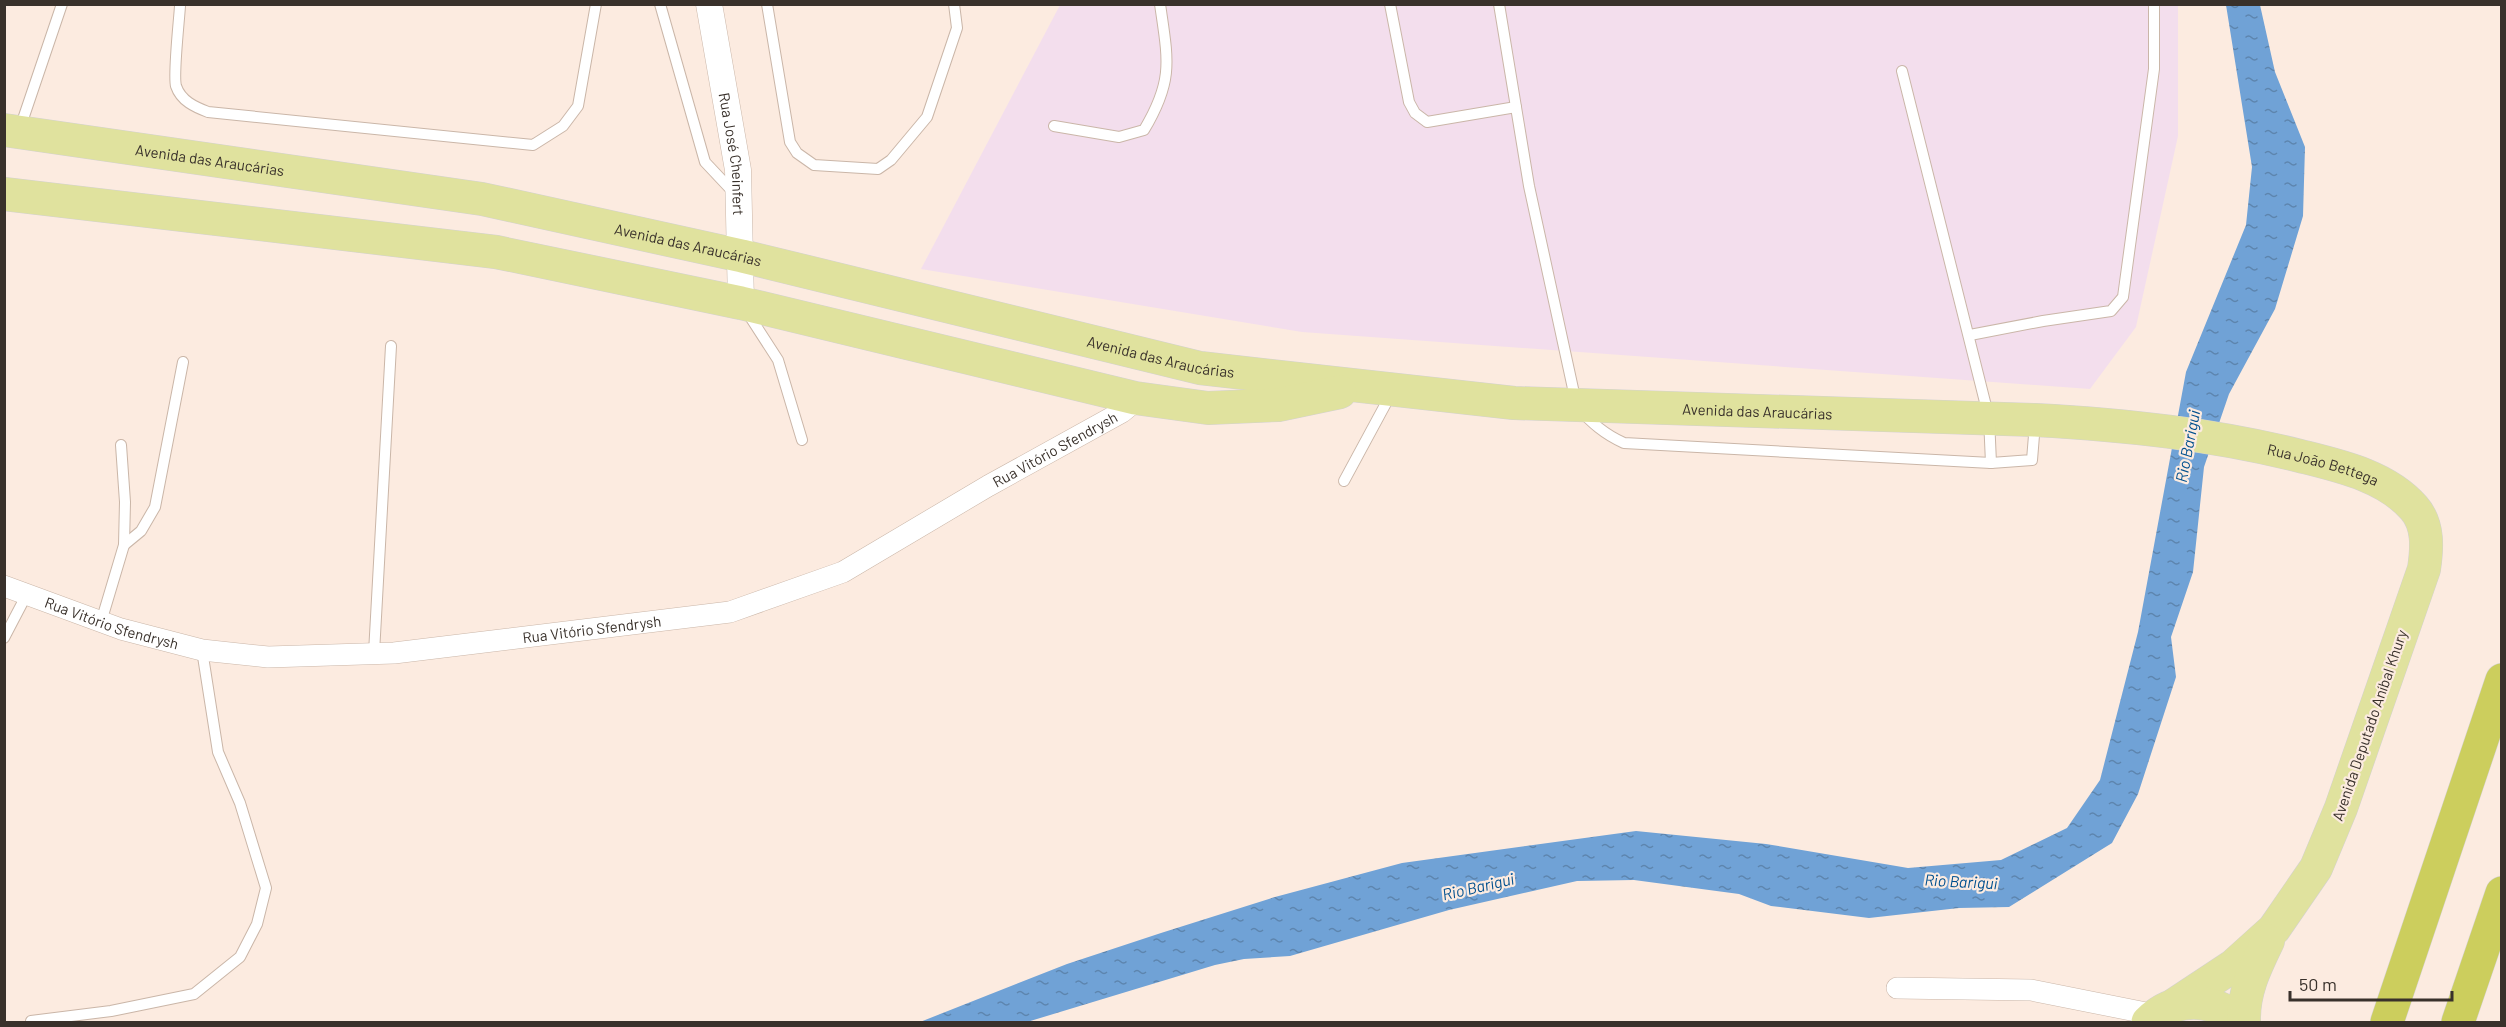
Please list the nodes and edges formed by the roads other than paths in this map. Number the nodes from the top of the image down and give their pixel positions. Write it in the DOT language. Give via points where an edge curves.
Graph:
graph roads {
  1 [pos="62,4"];
  2 [pos="596,4"];
  3 [pos="660,4"];
  4 [pos="709,4"];
  5 [pos="767,4"];
  6 [pos="954,4"];
  7 [pos="1160,4"];
  8 [pos="1390,4"];
  9 [pos="1499,4"];
  10 [pos="2154,4"];
  11 [pos="180,6"];
  12 [pos="1902,71"];
  13 [pos="1516,107"];
  14 [pos="1054,126"];
  15 [pos="12,130"];
  16 [pos="4,194"];
  17 [pos="740,200"];
  18 [pos="742,256"];
  19 [pos="741,303"];
  20 [pos="1970,335"];
  21 [pos="391,346"];
  22 [pos="183,362"];
  23 [pos="1200,368"];
  24 [pos="1381,388"];
  25 [pos="1135,398"];
  26 [pos="1578,407"];
  27 [pos="1989,418"];
  28 [pos="2035,420"];
  29 [pos="2149,428"];
  30 [pos="802,440"];
  31 [pos="121,445"];
  32 [pos="1991,463"];
  33 [pos="1344,481"];
  34 [pos="2416,510"];
  35 [pos="124,545"];
  36 [pos="4,586"];
  37 [pos="27,594"];
  38 [pos="101,622"];
  39 [pos="4,638"];
  40 [pos="202,650"];
  41 [pos="374,653"];
  42 [pos="2502,680"];
  43 [pos="2502,893"];
  44 [pos="2274,929"];
  45 [pos="1897,988"];
  46 [pos="2159,1014"];
  47 [pos="2461,1014"];
  48 [pos="31,1021"];
  49 [pos="2243,1023"];
  50 [pos="2387,1023"];
  1 -- 15 [label="lane"];
  2 -- 11 [label="lane" via="578,106 562,126 533,145 208,112 187,102 176,84"];
  3 -- 17 [label="lane" via="705,162"];
  4 -- 17 [label="street, Rua José Cheinfert" via="734,141"];
  5 -- 6 [label="lane" via="790,142 797,153 814,165 878,170 927,117 957,28"];
  7 -- 14 [label="lane" via="1167,77 1159,105 1144,130 1119,137"];
  8 -- 13 [label="lane" via="1409,102 1415,113 1427,122"];
  9 -- 13 [label="lane"];
  10 -- 20 [label="lane" via="2154,69 2123,297 2110,311"];
  12 -- 20 [label="lane"];
  13 -- 26 [label="lane" via="1529,186"];
  15 -- 18 [label="main road, Avenida das Araucárias" via="482,199"];
  16 -- 19 [label="main road, Avenida das Araucárias" via="496,252"];
  17 -- 18 [label="street, Rua José Cheinfert"];
  18 -- 19 [label="street, Rua José Cheinfert"];
  18 -- 23 [label="main road, Avenida das Araucárias"];
  19 -- 25 [label="main road, Avenida das Araucárias"];
  19 -- 30 [label="lane" via="778,360"];
  20 -- 27 [label="lane"];
  21 -- 41 [label="lane"];
  22 -- 35 [label="lane" via="155,507 141,531"];
  23 -- 24 [label="main road, Avenida das Araucárias"];
  23 -- 25 [label="main road" via="1175,376"];
  24 -- 25 [label="main road, Avenida das Araucárias" via="1278,405 1208,408"];
  24 -- 26 [label="main road, Avenida das Araucárias"];
  24 -- 33 [label="lane"];
  25 -- 41 [label="street, Rua Vitório Sfendrysh" via="1122,412 843,572 730,612"];
  26 -- 27 [label="main road, Avenida das Araucárias"];
  26 -- 32 [label="lane" via="1593,425 1624,443"];
  27 -- 28 [label="main road, Avenida das Araucárias"];
  27 -- 32 [label="lane"];
  28 -- 29 [label="main road, Avenida das Araucárias"];
  28 -- 32 [label="lane" via="2032,460"];
  29 -- 34 [label="main road, Rua João Bettega" via="2222,438 2329,464 2363,475 2401,496"];
  31 -- 35 [label="lane"];
  34 -- 44 [label="main road, Avenida Deputado Aníbal Khury" via="2427,547 2424,569 2327,844 2300,894"];
  35 -- 38 [label="lane"];
  36 -- 37 [label="street, Rua Vitório Sfendrysh"];
  37 -- 38 [label="street, Rua Vitório Sfendrysh"];
  37 -- 39 [label="lane"];
  38 -- 40 [label="street, Rua Vitório Sfendrysh"];
  40 -- 41 [label="street, Rua Vitório Sfendrysh" via="268,657"];
  40 -- 48 [label="lane" via="218,752 240,803 266,888 257,924 240,957 194,994 111,1011"];
  42 -- 50 [label="highway"];
  43 -- 47 [label="highway"];
  44 -- 46 [label="main road, Avenida Deputado Aníbal Khury" via="2233,966"];
  44 -- 49 [label="main road, Avenida Deputado Aníbal Khury" via="2247,990"];
  45 -- 46 [label="street" via="2031,990"];
  46 -- 49 [label="main road" via="2193,1002 2212,1004"];
}
